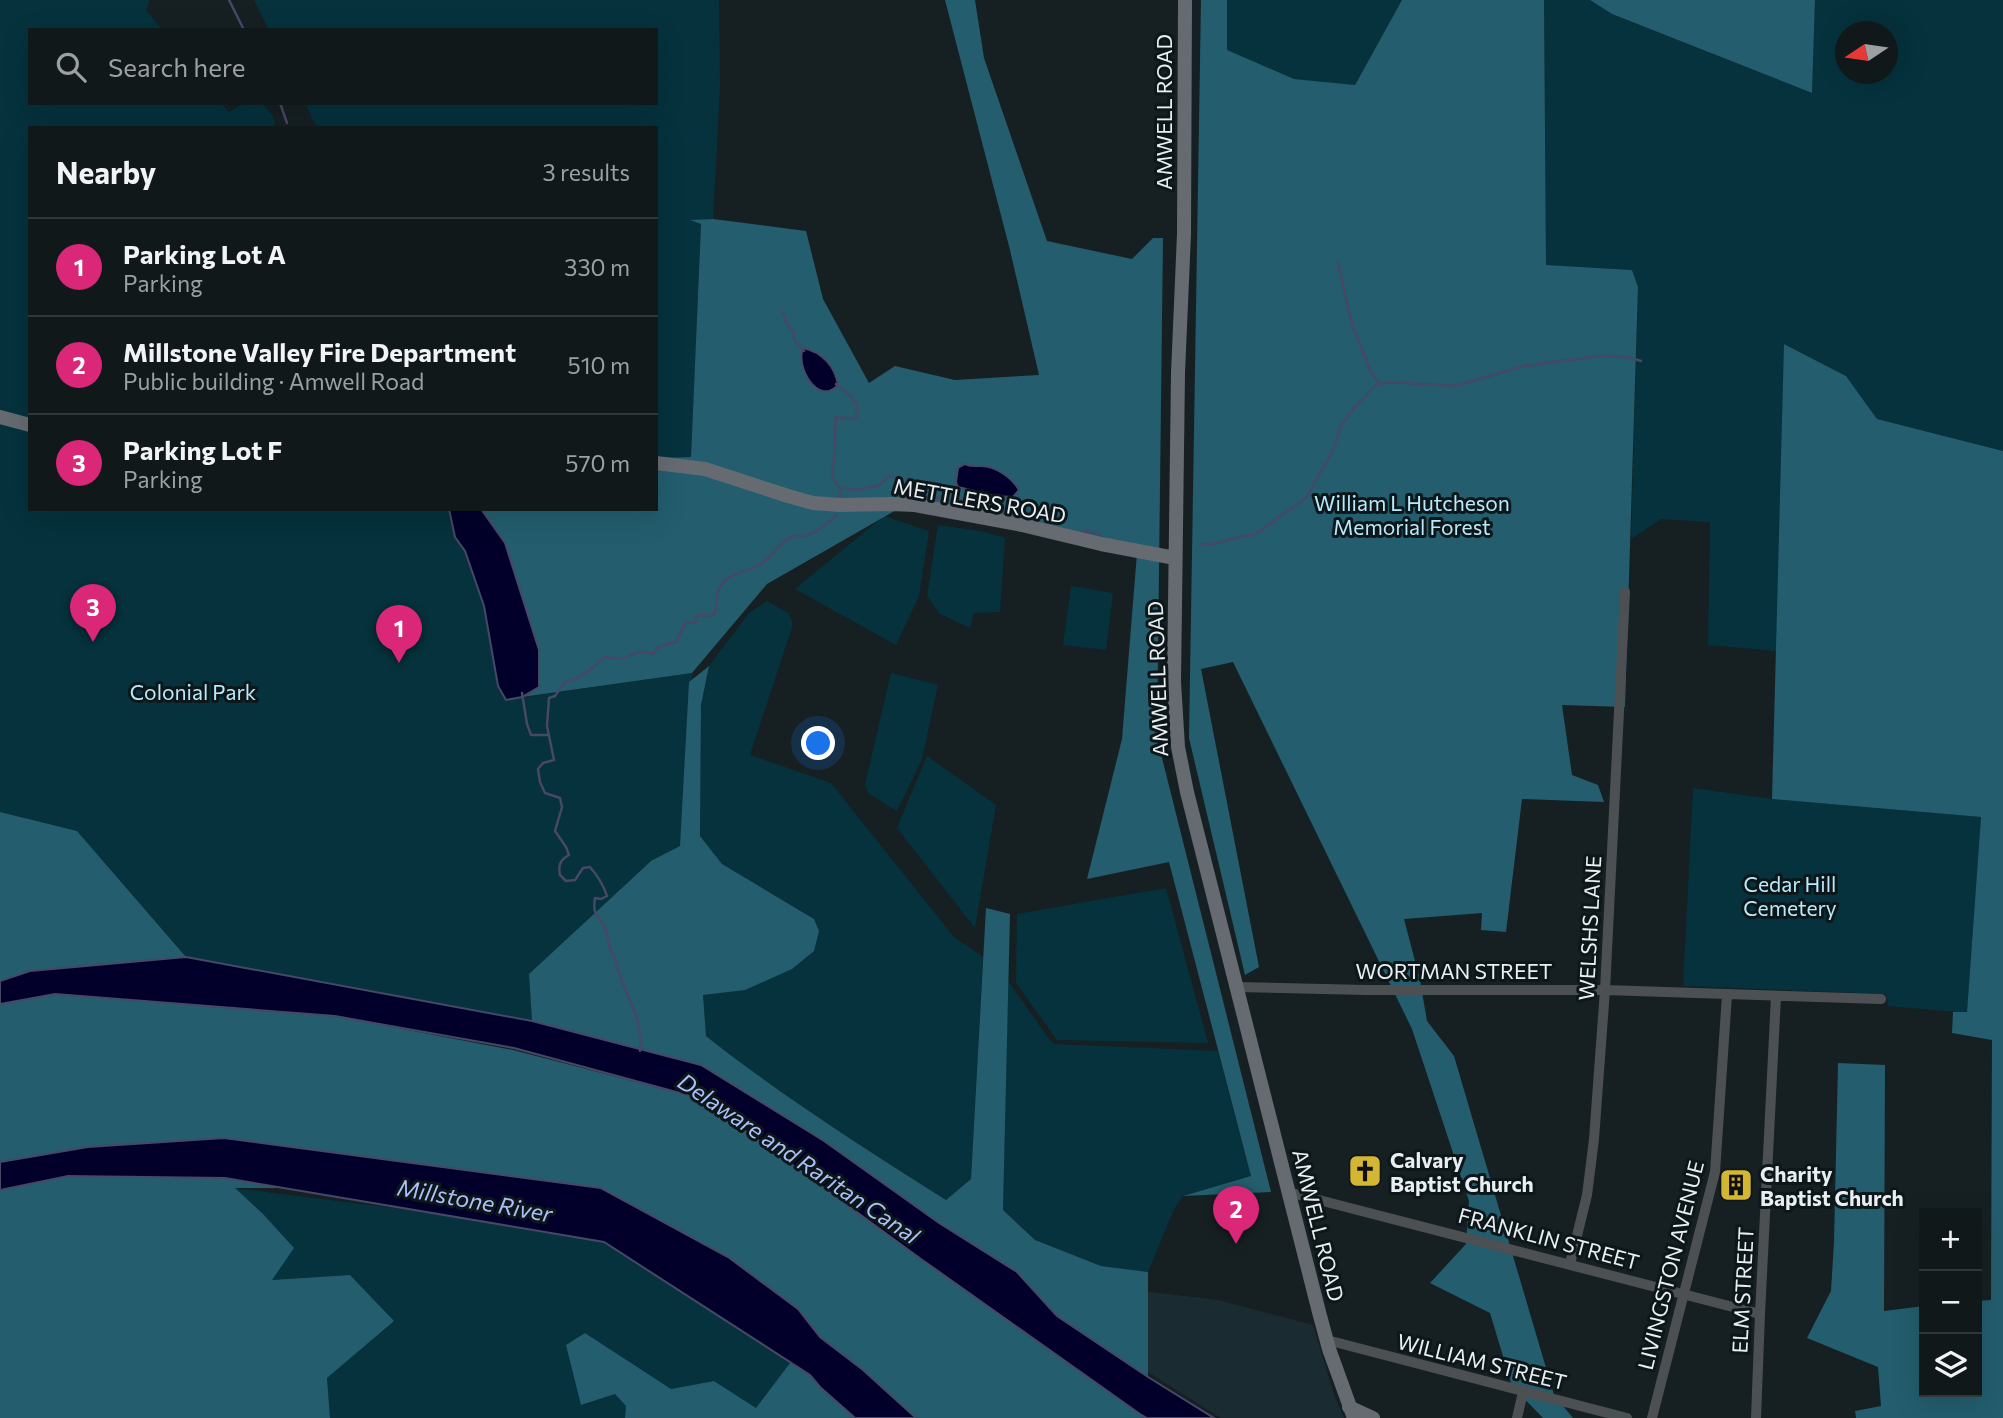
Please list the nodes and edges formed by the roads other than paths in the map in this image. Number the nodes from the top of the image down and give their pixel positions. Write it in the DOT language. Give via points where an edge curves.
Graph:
graph roads {
  1 [pos="1185,0"];
  2 [pos="0,417"];
  3 [pos="28,424"];
  4 [pos="658,463"];
  5 [pos="1175,558"];
  6 [pos="1625,592"];
  7 [pos="1236,987"];
  8 [pos="1605,990"];
  9 [pos="1727,995"];
  10 [pos="1776,996"];
  11 [pos="1881,999"];
  12 [pos="1288,1192"];
  13 [pos="1570,1264"];
  14 [pos="1684,1294"];
  15 [pos="1760,1314"];
  16 [pos="1327,1340"];
  17 [pos="1523,1392"];
  18 [pos="1352,1413"];
  19 [pos="1373,1418"];
  20 [pos="1517,1418"];
  21 [pos="1627,1418"];
  22 [pos="1652,1418"];
  23 [pos="1756,1418"];
  1 -- 5 [label="main road, AMWELL ROAD"];
  2 -- 3 [label="main road"];
  4 -- 5 [label="main road, METTLERS ROAD" via="705,469 813,503 915,505"];
  5 -- 7 [label="main road, AMWELL ROAD" via="1178,747"];
  6 -- 8 [label="street, WELSHS LANE"];
  7 -- 8 [label="street, WORTMAN STREET"];
  7 -- 12 [label="main road, AMWELL ROAD"];
  8 -- 9 [label="street, WORTMAN STREET"];
  8 -- 13 [label="street, WELSHS LANE" via="1592,1166"];
  9 -- 10 [label="street, WORTMAN STREET"];
  9 -- 14 [label="street, LIVINGSTON AVENUE" via="1717,1159"];
  10 -- 11 [label="street, WORTMAN STREET"];
  10 -- 15 [label="street, ELM STREET"];
  12 -- 13 [label="street, FRANKLIN STREET"];
  12 -- 16 [label="main road, AMWELL ROAD"];
  13 -- 14 [label="street, FRANKLIN STREET"];
  14 -- 15 [label="street, FRANKLIN STREET"];
  14 -- 22 [label="street, LIVINGSTON AVENUE"];
  15 -- 23 [label="street, ELM STREET"];
  16 -- 17 [label="street, WILLIAM STREET"];
  16 -- 18 [label="main road, AMWELL ROAD"];
  17 -- 20 [label="street"];
  17 -- 21 [label="street, WILLIAM STREET"];
  18 -- 19 [label="main road"];
}
